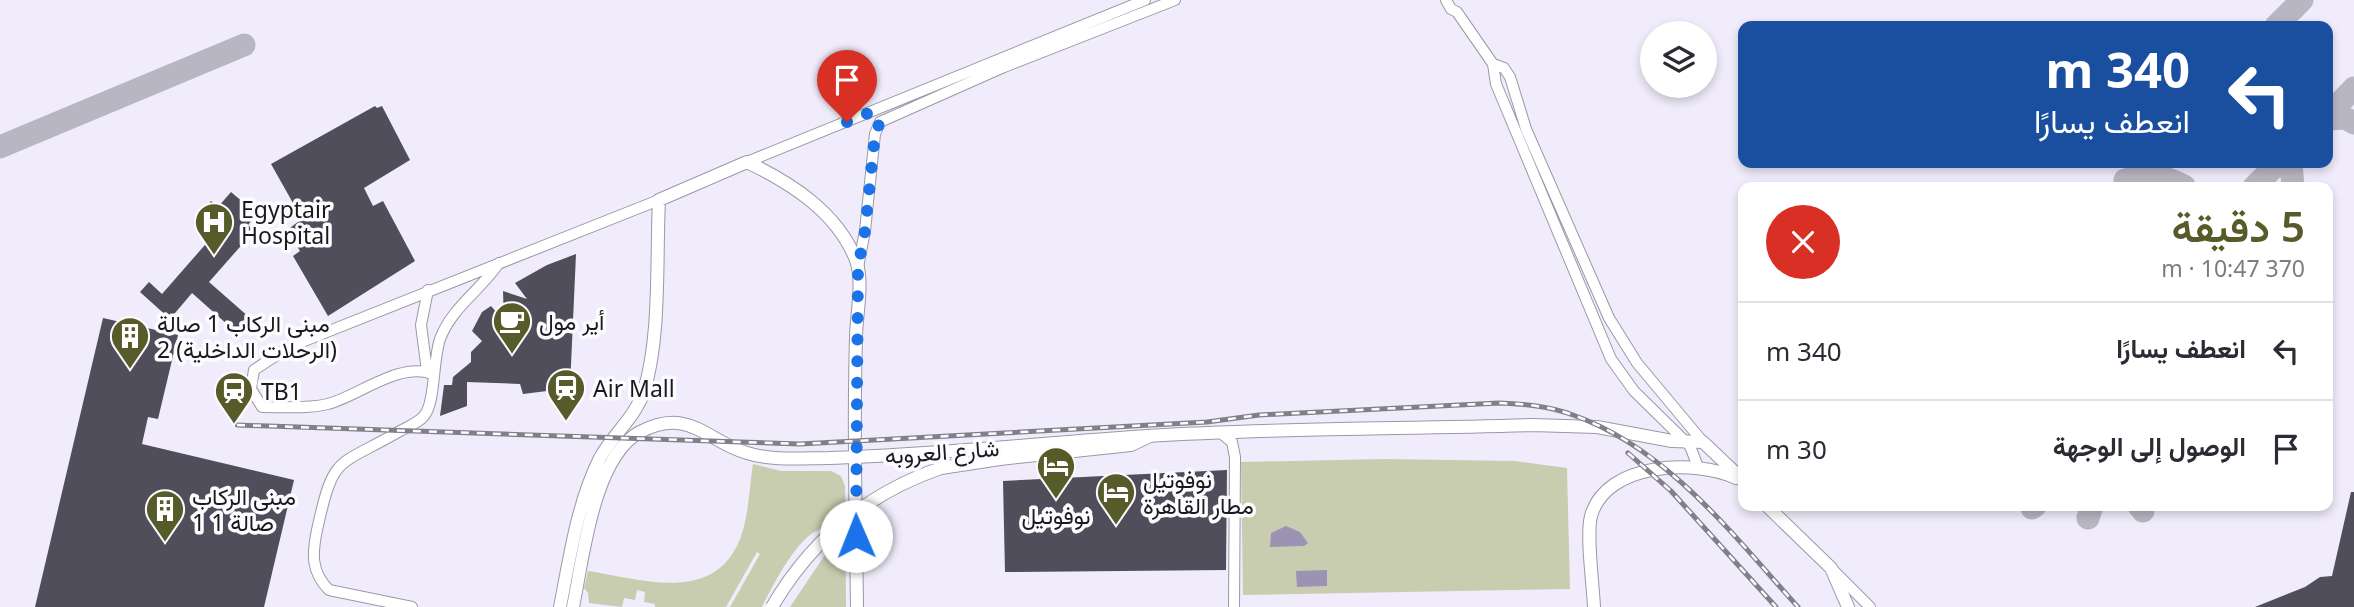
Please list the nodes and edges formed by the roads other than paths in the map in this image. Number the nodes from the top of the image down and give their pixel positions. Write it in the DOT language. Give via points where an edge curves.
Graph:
graph roads {
  1 [pos="1145,0"];
  2 [pos="1175,0"];
  3 [pos="1446,0"];
  4 [pos="1458,6"];
  5 [pos="1493,64"];
  6 [pos="920,97"];
  7 [pos="871,112"];
  8 [pos="880,122"];
  9 [pos="747,162"];
  10 [pos="659,200"];
  11 [pos="500,262"];
  12 [pos="858,267"];
  13 [pos="428,290"];
  14 [pos="429,373"];
  15 [pos="1222,434"];
  16 [pos="1150,436"];
  17 [pos="1686,442"];
  18 [pos="1703,442"];
  19 [pos="856,457"];
  20 [pos="1698,467"];
  21 [pos="1738,476"];
  22 [pos="1738,479"];
  23 [pos="1772,511"];
  24 [pos="1831,568"];
  25 [pos="412,607"];
  26 [pos="560,607"];
  27 [pos="573,607"];
  28 [pos="772,607"];
  29 [pos="857,607"];
  30 [pos="1234,607"];
  31 [pos="1594,607"];
  32 [pos="1848,607"];
  33 [pos="1870,607"];
  1 -- 6 [label="street"];
  2 -- 6 [label="street"];
  3 -- 4 [label="street" via="1451,9"];
  4 -- 5 [label="street"];
  5 -- 17 [label="street" via="1496,84 1611,359 1634,391"];
  5 -- 18 [label="street" via="1504,68 1510,77 1526,129 1609,318 1637,363"];
  6 -- 7 [label="street"];
  6 -- 8 [label="street"];
  7 -- 8 [label="street"];
  7 -- 9 [label="street"];
  8 -- 12 [label="street"];
  9 -- 10 [label="main road"];
  9 -- 12 [label="main road" via="781,179 819,207 842,235"];
  10 -- 11 [label="street"];
  10 -- 26 [label="main road" via="647,378 635,411 608,444 590,483"];
  11 -- 13 [label="street"];
  11 -- 14 [label="street" via="449,322"];
  12 -- 19 [label="main road"];
  13 -- 14 [label="street" via="421,336"];
  13 -- 14 [label="street" via="289,347 254,370 250,389 262,407 307,407 343,399 413,370"];
  14 -- 25 [label="street" via="430,401 422,417 349,457 334,471 313,555 316,571 329,590"];
  15 -- 16 [label="main road"];
  15 -- 17 [label="main road" via="1543,425 1597,427"];
  15 -- 30 [label="street" via="1232,442 1235,457"];
  16 -- 19 [label="main road, شارع العروبه"];
  16 -- 28 [label="main road, bridge" via="1132,445 942,468 883,494 843,521 799,567"];
  17 -- 18 [label="main road"];
  17 -- 20 [label="street"];
  18 -- 21 [label="main road"];
  19 -- 27 [label="main road, شارع العروبه" via="757,456 684,424 636,434 618,451 606,475"];
  19 -- 29 [label="main road"];
  20 -- 22 [label="main road"];
  20 -- 31 [label="main road" via="1646,472 1616,484 1599,500 1589,531"];
  23 -- 24 [label="main road"];
  24 -- 32 [label="main road"];
  24 -- 33 [label="street"];
}
